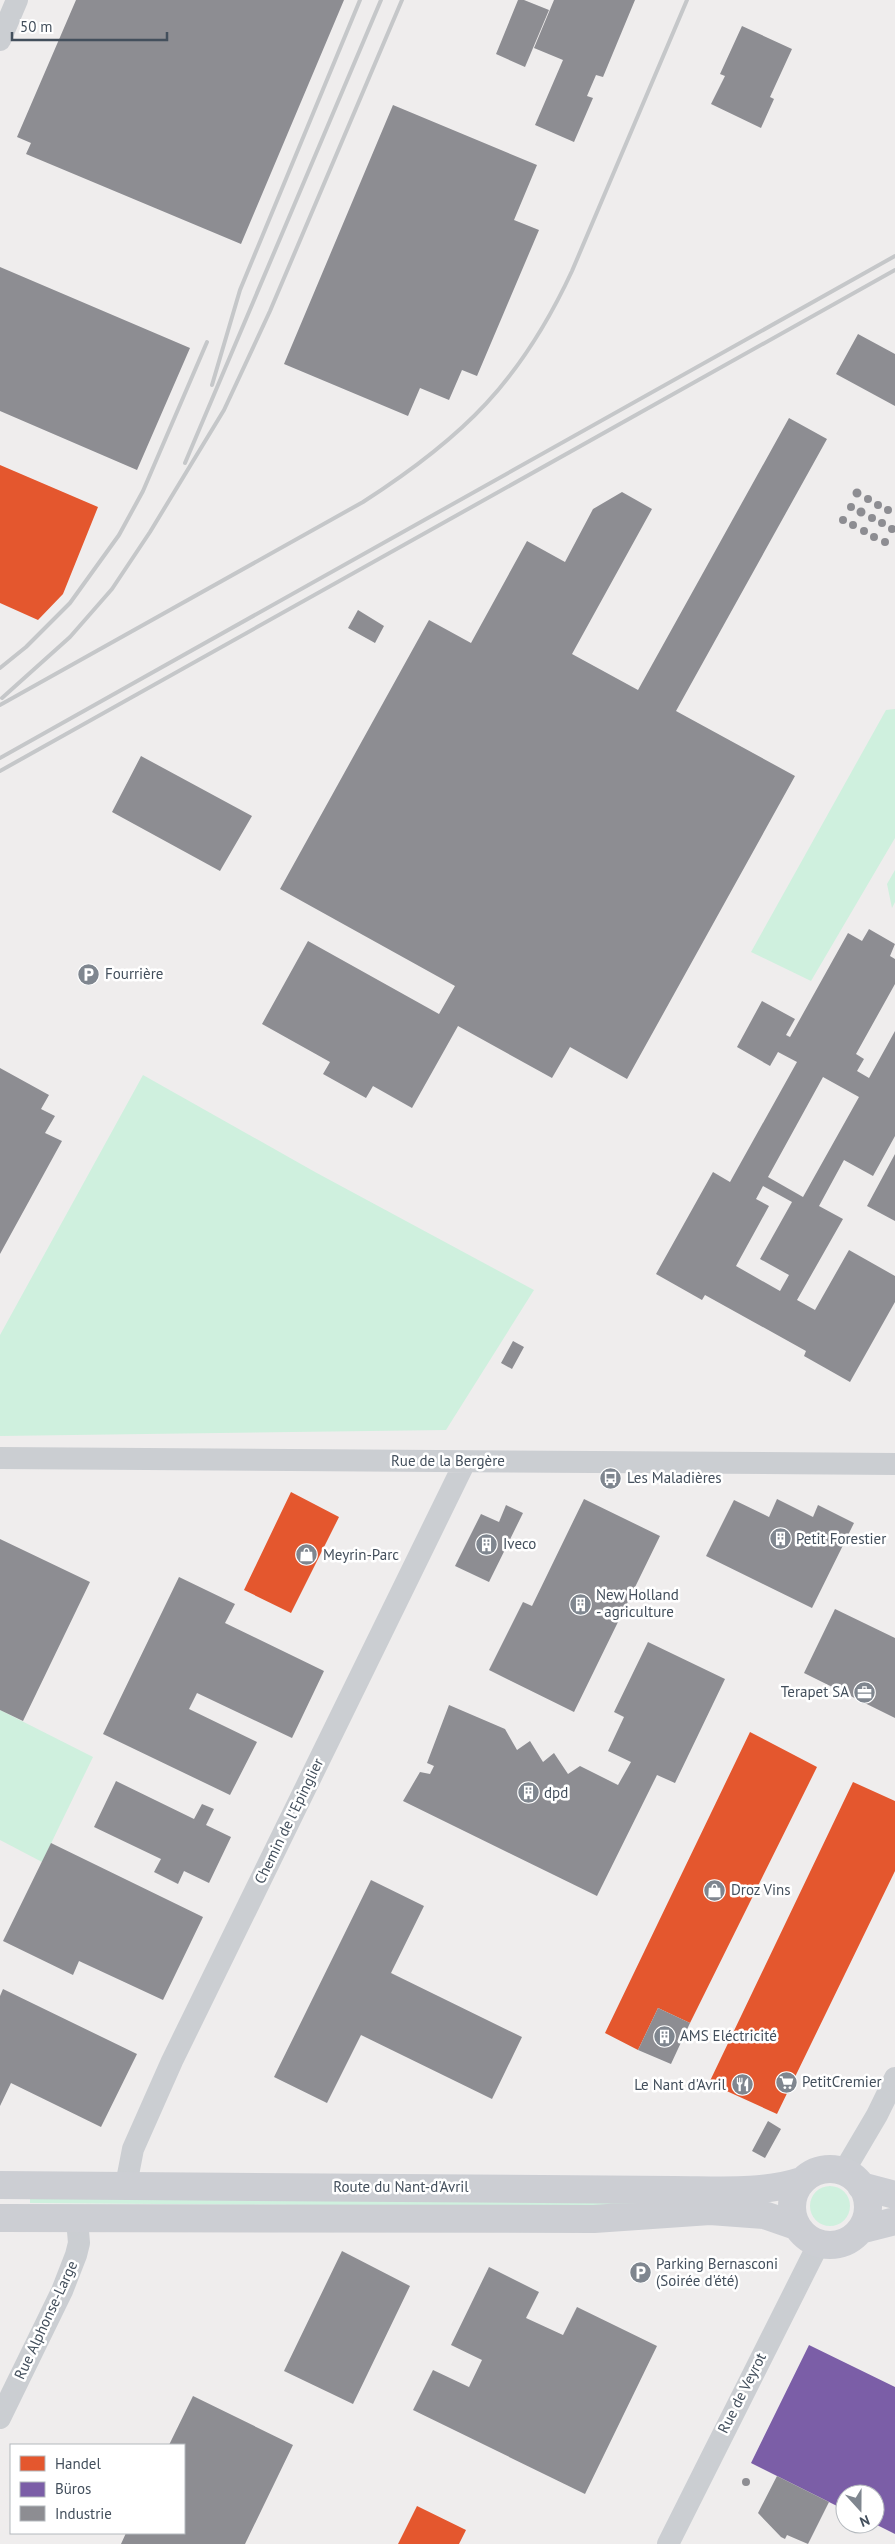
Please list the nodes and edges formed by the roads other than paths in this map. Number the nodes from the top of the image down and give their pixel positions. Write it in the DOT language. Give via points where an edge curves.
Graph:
graph roads {
  1 [pos="17,0"];
  2 [pos="0,40"];
  3 [pos="0,1458"];
  4 [pos="465,1462"];
  5 [pos="895,1464"];
  6 [pos="895,2078"];
  7 [pos="852,2178"];
  8 [pos="801,2181"];
  9 [pos="0,2185"];
  10 [pos="126,2185"];
  11 [pos="895,2195"];
  12 [pos="0,2218"];
  13 [pos="77,2218"];
  14 [pos="895,2221"];
  15 [pos="796,2226"];
  16 [pos="860,2230"];
  17 [pos="818,2243"];
  18 [pos="0,2418"];
  19 [pos="668,2544"];
  1 -- 2 [label="street"];
  3 -- 4 [label="street, Rue de la Bergère"];
  4 -- 5 [label="street, Rue de la Bergère"];
  4 -- 10 [label="street, Chemin de l'Epinglier" via="172,2060 133,2149"];
  6 -- 7 [label="street"];
  7 -- 8 [label="main road" via="825,2168"];
  7 -- 11 [label="main road"];
  7 -- 16 [label="main road" via="868,2202 866,2221"];
  8 -- 10 [label="main road, Route du Nant-d'Avril" via="764,2189 683,2190"];
  8 -- 15 [label="main road" via="792,2205"];
  9 -- 10 [label="main road, Route du Nant-d'Avril"];
  12 -- 13 [label="main road"];
  13 -- 15 [label="main road" via="594,2219 710,2211 764,2215"];
  13 -- 18 [label="street, Rue Alphonse-Large" via="79,2242 76,2255"];
  14 -- 16 [label="main road"];
  15 -- 17 [label="main road"];
  16 -- 17 [label="main road" via="840,2244"];
  17 -- 19 [label="street, Rue de Veyrot"];
}
